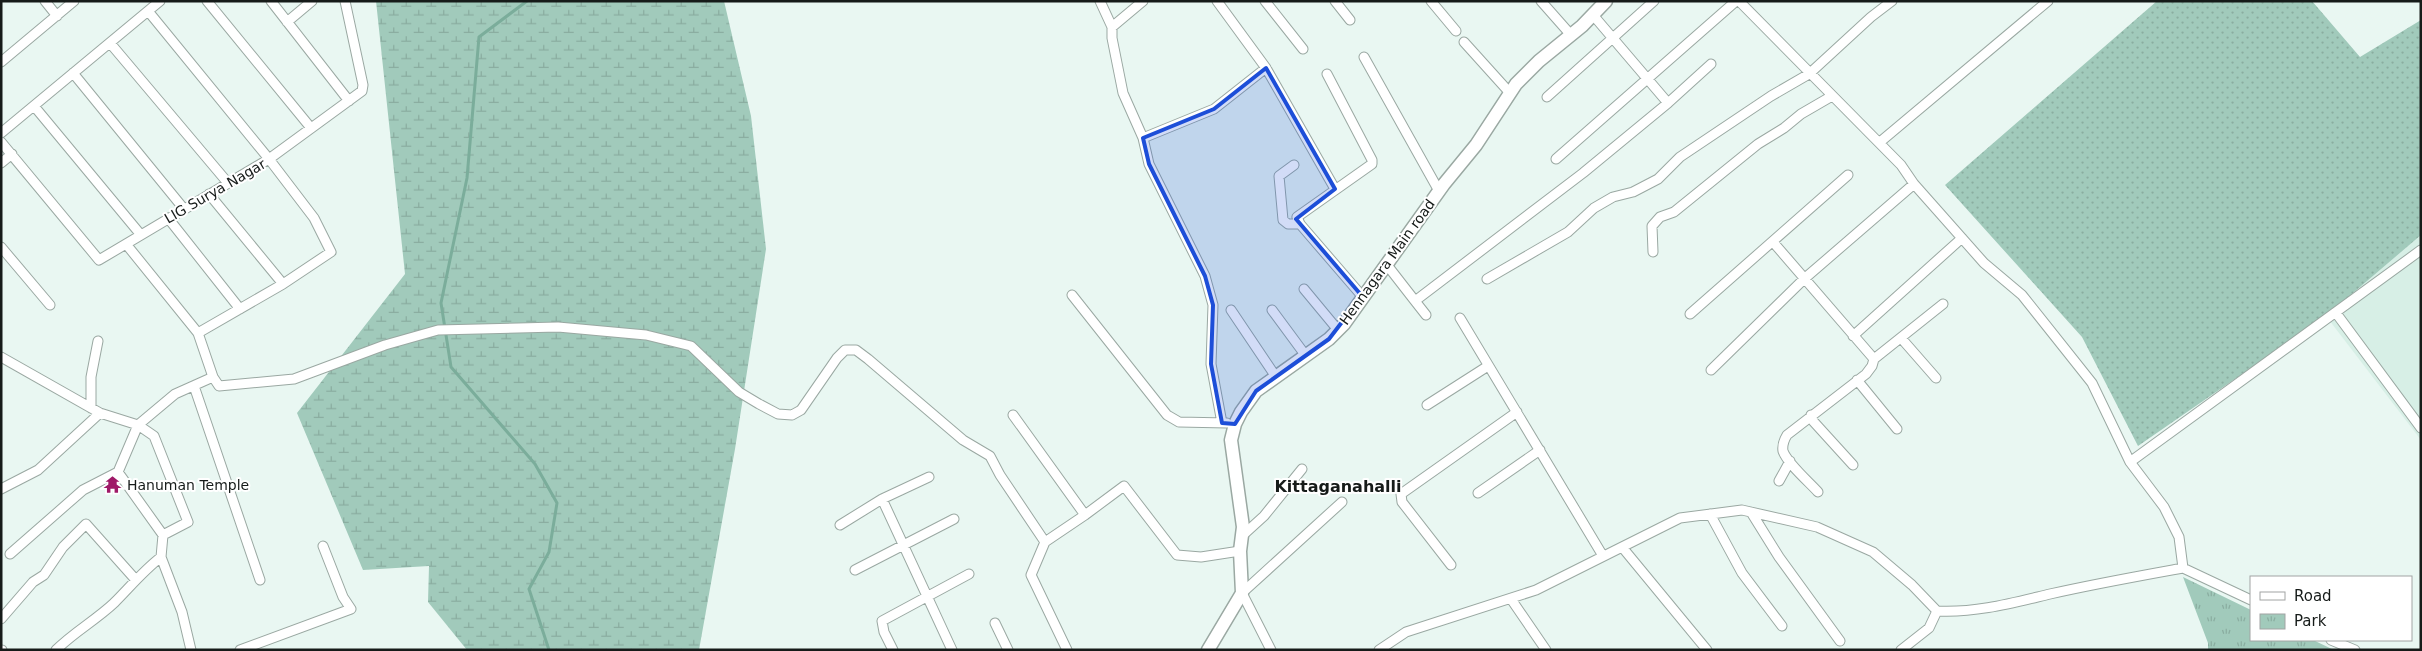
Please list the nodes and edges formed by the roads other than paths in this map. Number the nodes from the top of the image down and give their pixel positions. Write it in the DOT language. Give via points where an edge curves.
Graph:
graph roads {
  1 [pos="45,1"];
  2 [pos="74,1"];
  3 [pos="160,1"];
  4 [pos="207,1"];
  5 [pos="270,1"];
  6 [pos="312,1"];
  7 [pos="345,1"];
  8 [pos="1100,1"];
  9 [pos="1217,1"];
  10 [pos="1265,1"];
  11 [pos="1335,1"];
  12 [pos="1431,1"];
  13 [pos="1541,1"];
  14 [pos="1606,1"];
  15 [pos="1654,1"];
  16 [pos="1738,1"];
  17 [pos="1892,1"];
  18 [pos="2048,1"];
  19 [pos="1141,2"];
  20 [pos="148,11"];
  21 [pos="1593,15"];
  22 [pos="57,16"];
  23 [pos="1350,20"];
  24 [pos="287,22"];
  25 [pos="1112,27"];
  26 [pos="1456,31"];
  27 [pos="1571,35"];
  28 [pos="1614,39"];
  29 [pos="1464,42"];
  30 [pos="110,43"];
  31 [pos="1303,49"];
  32 [pos="1364,57"];
  33 [pos="2,58"];
  34 [pos="1711,64"];
  35 [pos="1266,68"];
  36 [pos="73,74"];
  37 [pos="1327,74"];
  38 [pos="1809,74"];
  39 [pos="1648,79"];
  40 [pos="1510,94"];
  41 [pos="1832,96"];
  42 [pos="1547,97"];
  43 [pos="349,101"];
  44 [pos="1668,104"];
  45 [pos="34,106"];
  46 [pos="311,128"];
  47 [pos="1,133"];
  48 [pos="1143,138"];
  49 [pos="1,142"];
  50 [pos="1880,142"];
  51 [pos="12,154"];
  52 [pos="269,159"];
  53 [pos="1556,159"];
  54 [pos="1,163"];
  55 [pos="1294,164"];
  56 [pos="1848,175"];
  57 [pos="228,183"];
  58 [pos="1914,184"];
  59 [pos="1335,189"];
  60 [pos="1439,191"];
  61 [pos="209,194"];
  62 [pos="184,209"];
  63 [pos="168,218"];
  64 [pos="1300,224"];
  65 [pos="141,235"];
  66 [pos="1962,238"];
  67 [pos="1773,242"];
  68 [pos="126,244"];
  69 [pos="1,247"];
  70 [pos="2421,250"];
  71 [pos="1653,252"];
  72 [pos="1387,265"];
  73 [pos="1804,278"];
  74 [pos="1487,279"];
  75 [pos="282,284"];
  76 [pos="1304,289"];
  77 [pos="1072,295"];
  78 [pos="1362,296"];
  79 [pos="1415,301"];
  80 [pos="1943,304"];
  81 [pos="50,305"];
  82 [pos="240,309"];
  83 [pos="1231,310"];
  84 [pos="1272,310"];
  85 [pos="2336,313"];
  86 [pos="1690,314"];
  87 [pos="1426,315"];
  88 [pos="1460,318"];
  89 [pos="1338,330"];
  90 [pos="198,333"];
  91 [pos="1853,336"];
  92 [pos="1901,338"];
  93 [pos="98,341"];
  94 [pos="1306,356"];
  95 [pos="1,357"];
  96 [pos="1874,359"];
  97 [pos="1488,366"];
  98 [pos="1711,370"];
  99 [pos="1276,377"];
  100 [pos="213,378"];
  101 [pos="1936,378"];
  102 [pos="1857,380"];
  103 [pos="194,386"];
  104 [pos="1427,405"];
  105 [pos="91,408"];
  106 [pos="1517,412"];
  107 [pos="100,414"];
  108 [pos="1014,415"];
  109 [pos="1811,415"];
  110 [pos="1229,423"];
  111 [pos="138,425"];
  112 [pos="2421,428"];
  113 [pos="1897,429"];
  114 [pos="1540,450"];
  115 [pos="1790,461"];
  116 [pos="2130,462"];
  117 [pos="1853,465"];
  118 [pos="1302,469"];
  119 [pos="118,472"];
  120 [pos="929,477"];
  121 [pos="1779,481"];
  122 [pos="1,489"];
  123 [pos="1818,492"];
  124 [pos="1478,493"];
  125 [pos="882,499"];
  126 [pos="1342,502"];
  127 [pos="1751,512"];
  128 [pos="1085,514"];
  129 [pos="1710,514"];
  130 [pos="954,519"];
  131 [pos="840,525"];
  132 [pos="163,535"];
  133 [pos="1242,536"];
  134 [pos="1045,542"];
  135 [pos="323,546"];
  136 [pos="905,546"];
  137 [pos="1622,546"];
  138 [pos="1240,551"];
  139 [pos="10,554"];
  140 [pos="1603,556"];
  141 [pos="161,557"];
  142 [pos="1451,565"];
  143 [pos="2183,568"];
  144 [pos="855,570"];
  145 [pos="969,574"];
  146 [pos="135,579"];
  147 [pos="260,580"];
  148 [pos="1242,593"];
  149 [pos="928,596"];
  150 [pos="1511,599"];
  151 [pos="2250,600"];
  152 [pos="1936,611"];
  153 [pos="1,619"];
  154 [pos="995,623"];
  155 [pos="1782,626"];
  156 [pos="1840,641"];
  157 [pos="2333,641"];
  158 [pos="56,650"];
  159 [pos="191,650"];
  160 [pos="240,650"];
  161 [pos="893,650"];
  162 [pos="952,650"];
  163 [pos="1008,650"];
  164 [pos="1067,650"];
  165 [pos="1208,650"];
  166 [pos="1271,650"];
  167 [pos="1379,650"];
  168 [pos="1546,650"];
  169 [pos="1707,650"];
  170 [pos="1901,650"];
  171 [pos="2355,650"];
  1 -- 22 [label="street"];
  2 -- 22 [label="street"];
  3 -- 20 [label="street"];
  4 -- 46 [label="street"];
  5 -- 24 [label="street"];
  6 -- 24 [label="street"];
  7 -- 43 [label="street, LIG Surya Nagar" via="363,85 362,91"];
  8 -- 25 [label="street"];
  9 -- 35 [label="street"];
  10 -- 31 [label="street"];
  11 -- 23 [label="street"];
  12 -- 26 [label="street"];
  13 -- 27 [label="street"];
  14 -- 21 [label="street, Hennagara Main road"];
  15 -- 28 [label="street"];
  16 -- 38 [label="street"];
  16 -- 39 [label="street"];
  17 -- 38 [label="street"];
  18 -- 50 [label="street"];
  19 -- 25 [label="street"];
  20 -- 30 [label="street"];
  20 -- 52 [label="street"];
  21 -- 27 [label="street, Hennagara Main road"];
  21 -- 28 [label="street"];
  22 -- 33 [label="street"];
  24 -- 43 [label="street"];
  25 -- 48 [label="street" via="1123,93"];
  27 -- 40 [label="street, Hennagara Main road" via="1539,61"];
  28 -- 39 [label="street"];
  28 -- 42 [label="street"];
  29 -- 40 [label="street"];
  30 -- 36 [label="street"];
  30 -- 57 [label="street"];
  32 -- 60 [label="street"];
  34 -- 44 [label="street"];
  35 -- 48 [label="street" via="1214,108"];
  35 -- 59 [label="street"];
  36 -- 45 [label="street"];
  36 -- 62 [label="street"];
  37 -- 59 [label="street" via="1372,160 1369,168"];
  38 -- 41 [label="street"];
  38 -- 74 [label="street" via="1770,96 1680,158 1658,179 1600,204 1568,232"];
  39 -- 44 [label="street"];
  39 -- 53 [label="street"];
  40 -- 60 [label="street, Hennagara Main road" via="1476,145"];
  41 -- 50 [label="street"];
  41 -- 71 [label="street" via="1758,144 1674,212 1660,216 1652,226"];
  43 -- 46 [label="street, LIG Surya Nagar"];
  44 -- 79 [label="street"];
  45 -- 47 [label="street"];
  45 -- 65 [label="street"];
  46 -- 52 [label="street, LIG Surya Nagar"];
  48 -- 110 [label="street" via="1149,164 1206,276 1213,305 1211,364"];
  49 -- 51 [label="street, LIG Surya Nagar"];
  50 -- 58 [label="street"];
  51 -- 54 [label="street"];
  51 -- 68 [label="street, LIG Surya Nagar" via="99,260"];
  52 -- 57 [label="street, LIG Surya Nagar"];
  52 -- 75 [label="street" via="314,218 331,252"];
  55 -- 64 [label="street" via="1278,176 1283,220 1288,224"];
  56 -- 67 [label="street"];
  57 -- 61 [label="street, LIG Surya Nagar"];
  58 -- 66 [label="street"];
  58 -- 73 [label="street"];
  59 -- 64 [label="street" via="1297,217"];
  60 -- 72 [label="street, Hennagara Main road"];
  61 -- 62 [label="street, LIG Surya Nagar"];
  61 -- 75 [label="street"];
  62 -- 63 [label="street, LIG Surya Nagar"];
  63 -- 65 [label="street, LIG Surya Nagar"];
  63 -- 82 [label="street"];
  64 -- 78 [label="street"];
  65 -- 68 [label="street, LIG Surya Nagar"];
  66 -- 91 [label="street"];
  66 -- 116 [label="street" via="1984,263 2022,295 2092,382"];
  67 -- 73 [label="street"];
  67 -- 86 [label="street"];
  68 -- 90 [label="street"];
  69 -- 81 [label="street"];
  70 -- 85 [label="street"];
  72 -- 78 [label="street, Hennagara Main road"];
  72 -- 79 [label="street"];
  73 -- 91 [label="street"];
  73 -- 98 [label="street"];
  75 -- 82 [label="street"];
  76 -- 89 [label="street"];
  77 -- 110 [label="street" via="1167,415 1179,422"];
  78 -- 89 [label="street, Hennagara Main road"];
  79 -- 87 [label="street"];
  80 -- 92 [label="street"];
  82 -- 90 [label="street"];
  83 -- 99 [label="street"];
  84 -- 94 [label="street"];
  85 -- 112 [label="street"];
  85 -- 116 [label="street"];
  88 -- 97 [label="street"];
  89 -- 94 [label="street, Hennagara Main road"];
  90 -- 100 [label="street"];
  91 -- 96 [label="street"];
  92 -- 96 [label="street"];
  92 -- 101 [label="street"];
  93 -- 105 [label="street" via="91,377"];
  94 -- 99 [label="street, Hennagara Main road"];
  95 -- 105 [label="street"];
  96 -- 102 [label="street" via="1872,366"];
  97 -- 104 [label="street"];
  97 -- 106 [label="street"];
  99 -- 110 [label="street, Hennagara Main road"];
  100 -- 103 [label="street"];
  100 -- 134 [label="street" via="219,386 294,379 438,330 558,327 646,335 691,346 739,392 778,414 792,415 801,410 837,358 845,350 856,350 963,440 990,456"];
  102 -- 109 [label="street"];
  102 -- 113 [label="street"];
  103 -- 111 [label="street" via="175,394"];
  103 -- 147 [label="street"];
  105 -- 107 [label="street"];
  106 -- 114 [label="street"];
  106 -- 142 [label="street" via="1401,494 1402,502"];
  107 -- 111 [label="street"];
  107 -- 122 [label="street" via="38,470"];
  108 -- 128 [label="street"];
  109 -- 115 [label="street" via="1783,442 1783,451"];
  109 -- 117 [label="street"];
  110 -- 133 [label="street, Hennagara Main road"];
  111 -- 119 [label="street"];
  111 -- 132 [label="street" via="154,436 188,522"];
  114 -- 124 [label="street"];
  114 -- 140 [label="street"];
  115 -- 121 [label="street"];
  115 -- 123 [label="street"];
  116 -- 143 [label="street" via="2164,507 2179,537"];
  118 -- 133 [label="street" via="1264,516"];
  119 -- 132 [label="street"];
  119 -- 139 [label="street" via="83,490"];
  120 -- 125 [label="street"];
  125 -- 131 [label="street"];
  125 -- 136 [label="street"];
  126 -- 148 [label="street"];
  127 -- 129 [label="street"];
  127 -- 152 [label="street" via="1817,527 1873,552 1912,585"];
  127 -- 156 [label="street" via="1779,558"];
  128 -- 134 [label="street"];
  128 -- 138 [label="street" via="1124,486 1177,555 1201,558"];
  129 -- 137 [label="street" via="1680,518"];
  129 -- 155 [label="street" via="1742,572"];
  130 -- 136 [label="street"];
  132 -- 141 [label="street"];
  133 -- 138 [label="street, Hennagara Main road"];
  134 -- 164 [label="street" via="1031,575"];
  135 -- 160 [label="street" via="351,609"];
  136 -- 144 [label="street"];
  136 -- 149 [label="street"];
  137 -- 140 [label="street"];
  137 -- 169 [label="street"];
  138 -- 148 [label="street, Hennagara Main road"];
  140 -- 150 [label="street"];
  141 -- 146 [label="street"];
  141 -- 159 [label="street" via="182,612"];
  143 -- 151 [label="street"];
  143 -- 152 [label="street" via="1998,607"];
  145 -- 149 [label="street"];
  146 -- 153 [label="street" via="86,524 44,575 33,582"];
  146 -- 158 [label="street" via="113,604"];
  148 -- 165 [label="street"];
  148 -- 166 [label="street"];
  149 -- 161 [label="street" via="882,621"];
  149 -- 162 [label="street"];
  150 -- 167 [label="street" via="1406,632"];
  150 -- 168 [label="street"];
  152 -- 170 [label="street" via="1928,628"];
  154 -- 163 [label="street"];
  157 -- 171 [label="street"];
}
